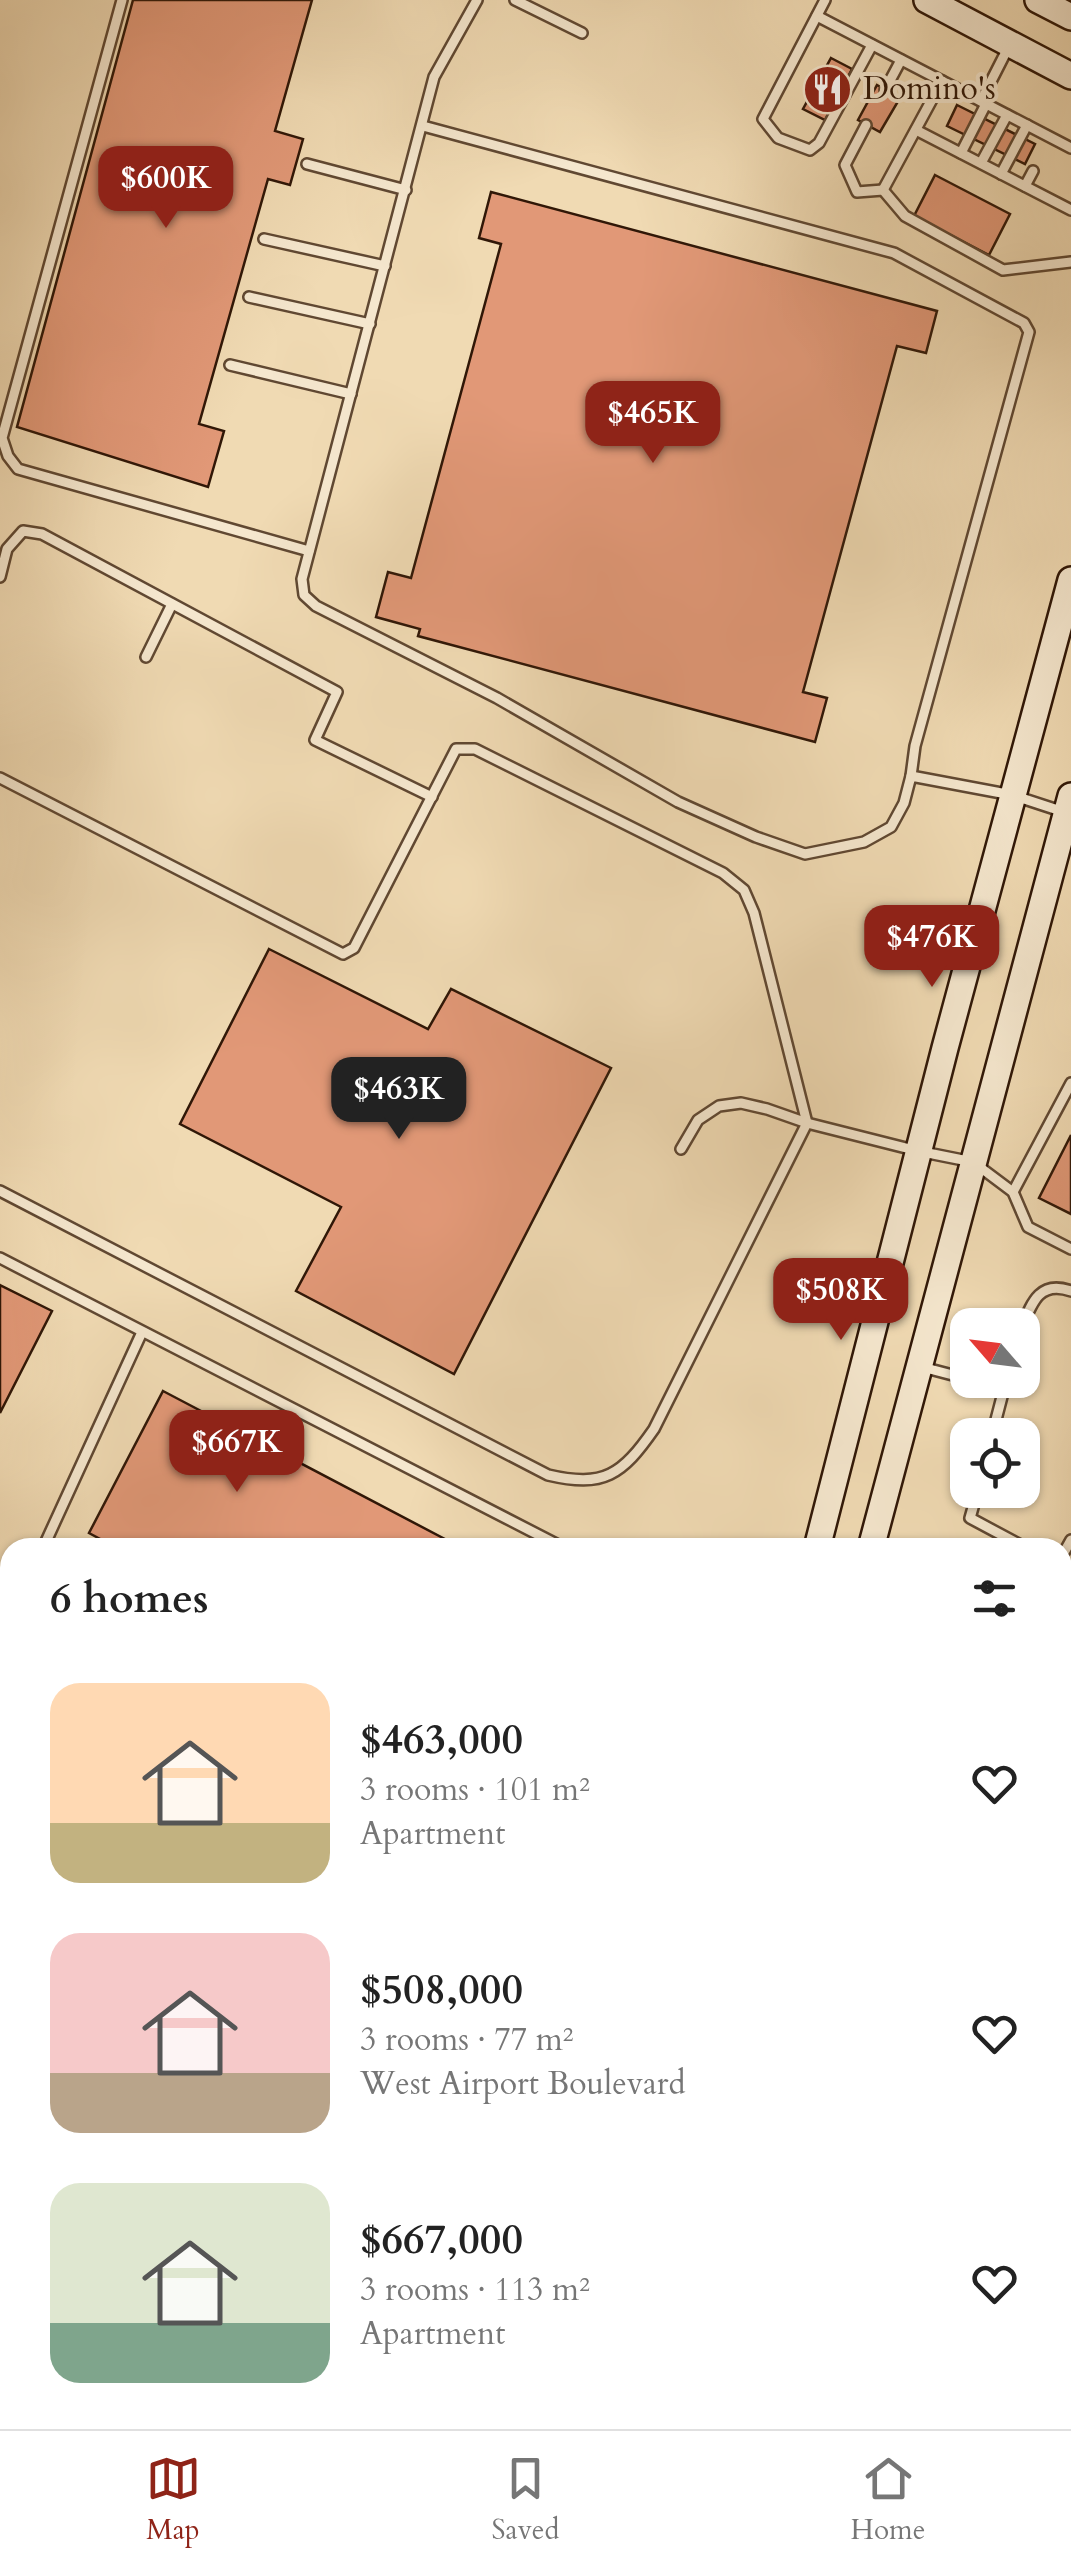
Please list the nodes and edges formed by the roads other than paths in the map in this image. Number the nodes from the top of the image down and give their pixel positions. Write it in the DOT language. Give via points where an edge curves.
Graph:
graph roads {
  1 [pos="122,0"];
  2 [pos="477,0"];
  3 [pos="515,0"];
  4 [pos="825,0"];
  5 [pos="928,0"];
  6 [pos="1038,0"];
  7 [pos="1069,10"];
  8 [pos="816,16"];
  9 [pos="582,33"];
  10 [pos="1010,44"];
  11 [pos="872,45"];
  12 [pos="901,60"];
  13 [pos="1071,76"];
  14 [pos="942,81"];
  15 [pos="885,90"];
  16 [pos="984,103"];
  17 [pos="1008,115"];
  18 [pos="866,125"];
  19 [pos="1027,125"];
  20 [pos="423,126"];
  21 [pos="916,130"];
  22 [pos="1051,138"];
  23 [pos="1071,148"];
  24 [pos="1044,150"];
  25 [pos="961,153"];
  26 [pos="307,164"];
  27 [pos="981,164"];
  28 [pos="1033,170"];
  29 [pos="1001,174"];
  30 [pos="1025,186"];
  31 [pos="406,190"];
  32 [pos="882,190"];
  33 [pos="1071,210"];
  34 [pos="264,239"];
  35 [pos="1071,262"];
  36 [pos="385,266"];
  37 [pos="249,298"];
  38 [pos="370,324"];
  39 [pos="230,365"];
  40 [pos="351,394"];
  41 [pos="309,551"];
  42 [pos="0,576"];
  43 [pos="1071,580"];
  44 [pos="172,604"];
  45 [pos="146,657"];
  46 [pos="911,776"];
  47 [pos="0,778"];
  48 [pos="1012,795"];
  49 [pos="432,797"];
  50 [pos="1070,808"];
  51 [pos="1071,1083"];
  52 [pos="808,1124"];
  53 [pos="680,1149"];
  54 [pos="918,1151"];
  55 [pos="973,1162"];
  56 [pos="0,1191"];
  57 [pos="1013,1192"];
  58 [pos="1071,1249"];
  59 [pos="0,1258"];
  60 [pos="1071,1291"];
  61 [pos="1031,1308"];
  62 [pos="142,1332"];
  63 [pos="918,1366"];
  64 [pos="950,1375"];
  65 [pos="973,1508"];
  66 [pos="48,1538"];
  67 [pos="544,1538"];
  68 [pos="820,1538"];
  69 [pos="874,1538"];
  70 [pos="1007,1538"];
  1 -- 41 [label="lane" via="2,438 8,456 18,469"];
  2 -- 20 [label="lane" via="434,77"];
  3 -- 9 [label="lane"];
  4 -- 8 [label="lane"];
  5 -- 10 [label="main road"];
  6 -- 7 [label="main road"];
  8 -- 11 [label="lane"];
  8 -- 11 [label="lane" via="763,119 778,138 810,150 819,142"];
  10 -- 13 [label="main road"];
  10 -- 16 [label="lane"];
  11 -- 12 [label="lane"];
  12 -- 14 [label="lane"];
  12 -- 15 [label="lane"];
  14 -- 16 [label="lane"];
  14 -- 21 [label="lane"];
  16 -- 17 [label="lane"];
  16 -- 25 [label="lane"];
  17 -- 19 [label="lane"];
  17 -- 27 [label="lane"];
  18 -- 32 [label="lane" via="844,165 857,192"];
  19 -- 22 [label="lane"];
  19 -- 29 [label="lane"];
  20 -- 31 [label="lane"];
  20 -- 46 [label="lane" via="894,253 1024,323 1029,332"];
  21 -- 25 [label="lane"];
  21 -- 32 [label="lane"];
  22 -- 23 [label="lane"];
  22 -- 24 [label="lane"];
  25 -- 27 [label="lane"];
  26 -- 31 [label="lane"];
  27 -- 29 [label="lane"];
  28 -- 30 [label="lane"];
  29 -- 30 [label="lane"];
  30 -- 33 [label="lane"];
  31 -- 36 [label="lane"];
  32 -- 35 [label="lane" via="905,216 1004,270"];
  34 -- 36 [label="lane"];
  36 -- 38 [label="lane"];
  37 -- 38 [label="lane"];
  38 -- 40 [label="lane"];
  39 -- 40 [label="lane"];
  40 -- 41 [label="lane"];
  41 -- 46 [label="lane" via="304,596 316,606 497,698 678,802 756,837 805,854 864,842 890,827"];
  42 -- 44 [label="lane" via="8,548 23,531 42,534"];
  43 -- 48 [label="main road"];
  44 -- 45 [label="lane"];
  44 -- 49 [label="lane" via="337,692 315,740"];
  46 -- 48 [label="lane"];
  47 -- 49 [label="lane" via="342,954 354,948"];
  48 -- 50 [label="lane"];
  48 -- 54 [label="main road"];
  49 -- 52 [label="lane" via="456,749 475,749 723,873 744,890"];
  50 -- 55 [label="main road"];
  51 -- 57 [label="lane"];
  52 -- 53 [label="lane" via="741,1103 719,1106 698,1120"];
  52 -- 54 [label="lane"];
  52 -- 56 [label="lane" via="654,1429 632,1460 606,1477 576,1482 548,1475"];
  54 -- 55 [label="lane"];
  54 -- 68 [label="main road"];
  55 -- 57 [label="lane"];
  55 -- 63 [label="main road"];
  57 -- 58 [label="lane" via="1028,1227"];
  59 -- 62 [label="lane"];
  60 -- 61 [label="lane" via="1049,1288"];
  62 -- 66 [label="lane"];
  62 -- 67 [label="lane"];
  63 -- 64 [label="lane"];
  63 -- 69 [label="main road"];
  65 -- 70 [label="lane" via="970,1518"];
}
